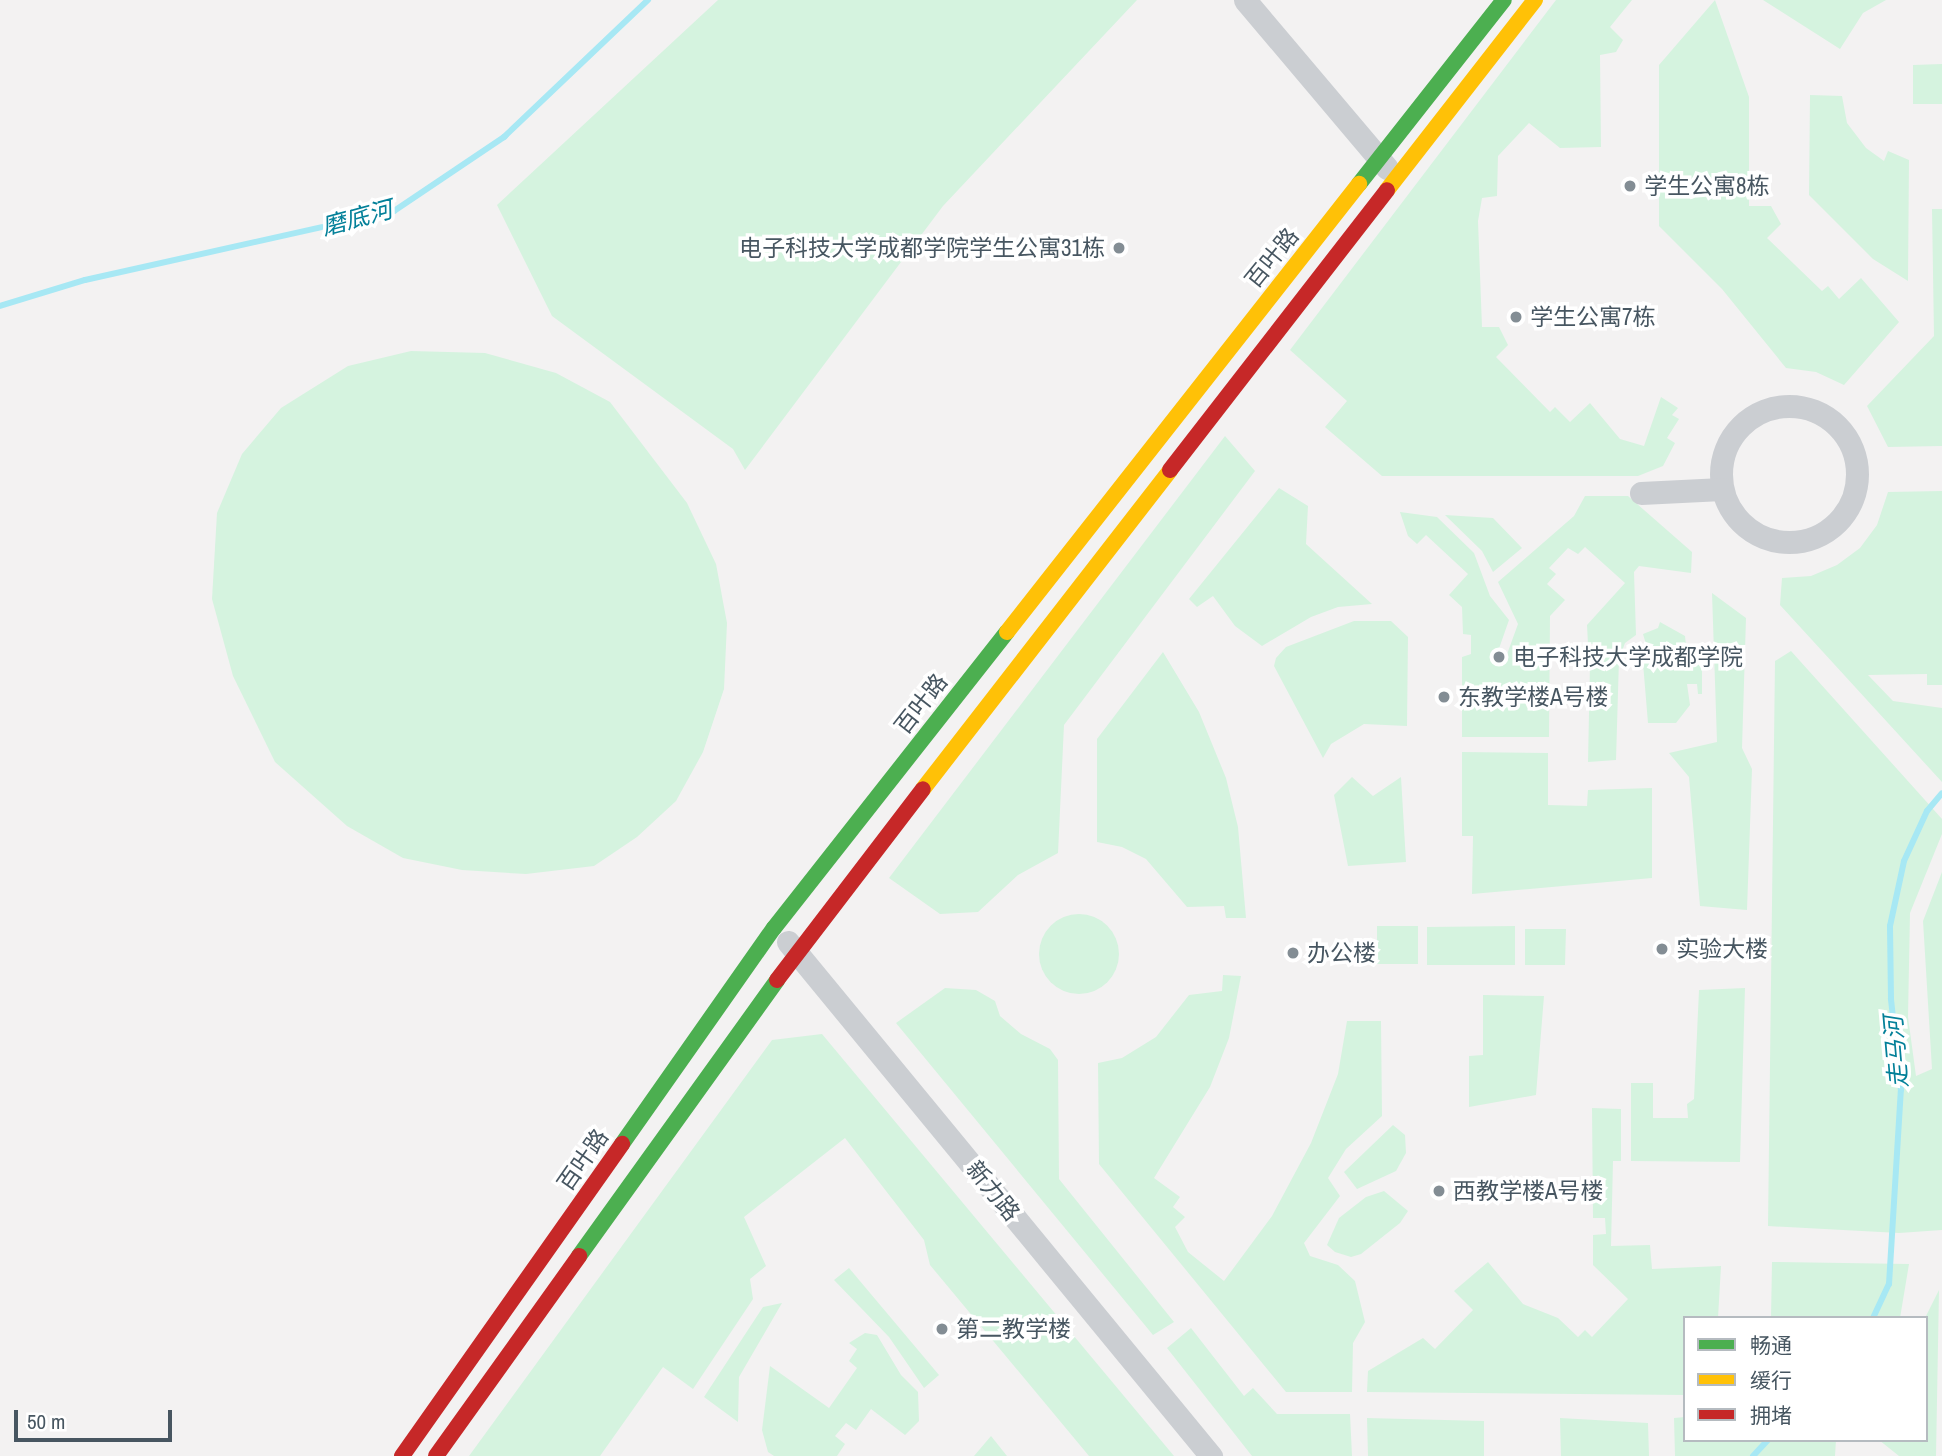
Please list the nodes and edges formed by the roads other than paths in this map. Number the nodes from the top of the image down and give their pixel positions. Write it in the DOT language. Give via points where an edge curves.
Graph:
graph roads {
  1 [pos="1245,0"];
  2 [pos="1504,0"];
  3 [pos="1535,0"];
  4 [pos="1378,162"];
  5 [pos="1398,177"];
  6 [pos="1722,489"];
  7 [pos="1641,493"];
  8 [pos="774,928"];
  9 [pos="797,951"];
  10 [pos="402,1456"];
  11 [pos="436,1456"];
  12 [pos="1211,1456"];
  1 -- 4 [label="street"];
  2 -- 4 [label="street, 百叶路"];
  3 -- 5 [label="street"];
  4 -- 5 [label="street"];
  4 -- 8 [label="street, 百叶路"];
  5 -- 9 [label="street"];
  6 -- 6 [label="street" via="1736,517 1752,531 1794,542 1834,525 1856,487 1856,465 1850,443 1836,424 1795,406 1772,407 1735,432 1724,453"];
  6 -- 7 [label="street"];
  8 -- 9 [label="street, 新力路"];
  8 -- 10 [label="street, 百叶路"];
  9 -- 11 [label="street"];
  9 -- 12 [label="street, 新力路"];
}
